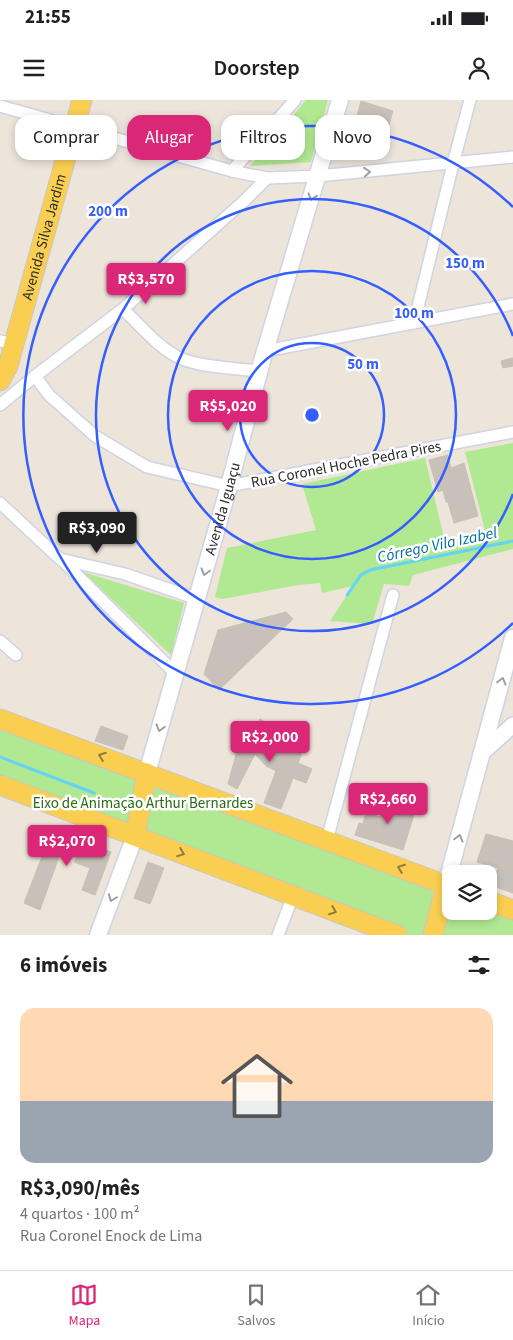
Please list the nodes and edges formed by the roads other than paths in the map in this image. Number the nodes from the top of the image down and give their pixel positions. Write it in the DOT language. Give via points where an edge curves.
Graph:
graph roads {
  1 [pos="82,100"];
  2 [pos="295,100"];
  3 [pos="340,100"];
  4 [pos="470,100"];
  5 [pos="0,106"];
  6 [pos="34,115"];
  7 [pos="78,115"];
  8 [pos="117,138"];
  9 [pos="513,157"];
  10 [pos="64,160"];
  11 [pos="453,164"];
  12 [pos="232,171"];
  13 [pos="318,176"];
  14 [pos="267,178"];
  15 [pos="513,304"];
  16 [pos="122,309"];
  17 [pos="414,323"];
  18 [pos="7,343"];
  19 [pos="265,351"];
  20 [pos="260,371"];
  21 [pos="35,376"];
  22 [pos="0,381"];
  23 [pos="0,404"];
  24 [pos="513,432"];
  25 [pos="229,486"];
  26 [pos="0,503"];
  27 [pos="60,559"];
  28 [pos="393,595"];
  29 [pos="197,599"];
  30 [pos="513,638"];
  31 [pos="0,641"];
  32 [pos="16,655"];
  33 [pos="176,674"];
  34 [pos="0,719"];
  35 [pos="513,725"];
  36 [pos="482,753"];
  37 [pos="147,773"];
  38 [pos="0,785"];
  39 [pos="135,836"];
  40 [pos="327,840"];
  41 [pos="454,865"];
  42 [pos="442,883"];
  43 [pos="293,896"];
  44 [pos="497,904"];
  45 [pos="442,906"];
  46 [pos="513,910"];
  47 [pos="98,935"];
  48 [pos="278,935"];
  49 [pos="397,935"];
  50 [pos="432,935"];
  1 -- 7 [label="main road, Avenida Silva Jardim"];
  2 -- 12 [label="street"];
  3 -- 13 [label="main road, Avenida Iguaçu"];
  4 -- 11 [label="street"];
  5 -- 6 [label="street"];
  8 -- 12 [label="street"];
  9 -- 11 [label="street"];
  10 -- 18 [label="main road, Avenida Silva Jardim"];
  13 -- 11 [label="street, one-way"];
  11 -- 17 [label="street"];
  12 -- 14 [label="street"];
  13 -- 14 [label="street"];
  13 -- 19 [label="main road, Avenida Iguaçu, one-way"];
  14 -- 16 [label="street"];
  15 -- 17 [label="street"];
  16 -- 20 [label="street" via="158,344 183,359 218,367"];
  16 -- 21 [label="street"];
  17 -- 19 [label="street"];
  18 -- 22 [label="main road, Avenida Silva Jardim" via="8,366"];
  19 -- 20 [label="main road, Avenida Iguaçu"];
  20 -- 25 [label="main road, Avenida Iguaçu"];
  21 -- 23 [label="street"];
  21 -- 25 [label="street, Rua Coronel Hoche Pedra Pires" via="50,395 95,436 147,467"];
  24 -- 25 [label="street, Rua Coronel Hoche Pedra Pires"];
  25 -- 29 [label="main road, Avenida Iguaçu, one-way"];
  26 -- 27 [label="street"];
  27 -- 29 [label="street" via="125,574"];
  27 -- 33 [label="street"];
  28 -- 40 [label="street"];
  29 -- 33 [label="main road, Avenida Iguaçu"];
  36 -- 30 [label="main road, one-way"];
  31 -- 32 [label="street"];
  33 -- 37 [label="main road, Avenida Iguaçu, one-way"];
  37 -- 34 [label="main road, one-way"];
  35 -- 36 [label="street"];
  41 -- 36 [label="main road, one-way"];
  37 -- 39 [label="main road"];
  37 -- 40 [label="main road"];
  38 -- 39 [label="main road"];
  39 -- 43 [label="main road, one-way"];
  39 -- 47 [label="main road, one-way"];
  42 -- 40 [label="main road, one-way"];
  43 -- 48 [label="street"];
  43 -- 49 [label="main road, one-way"];
  44 -- 46 [label="main road"];
  45 -- 50 [label="main road"];
}
